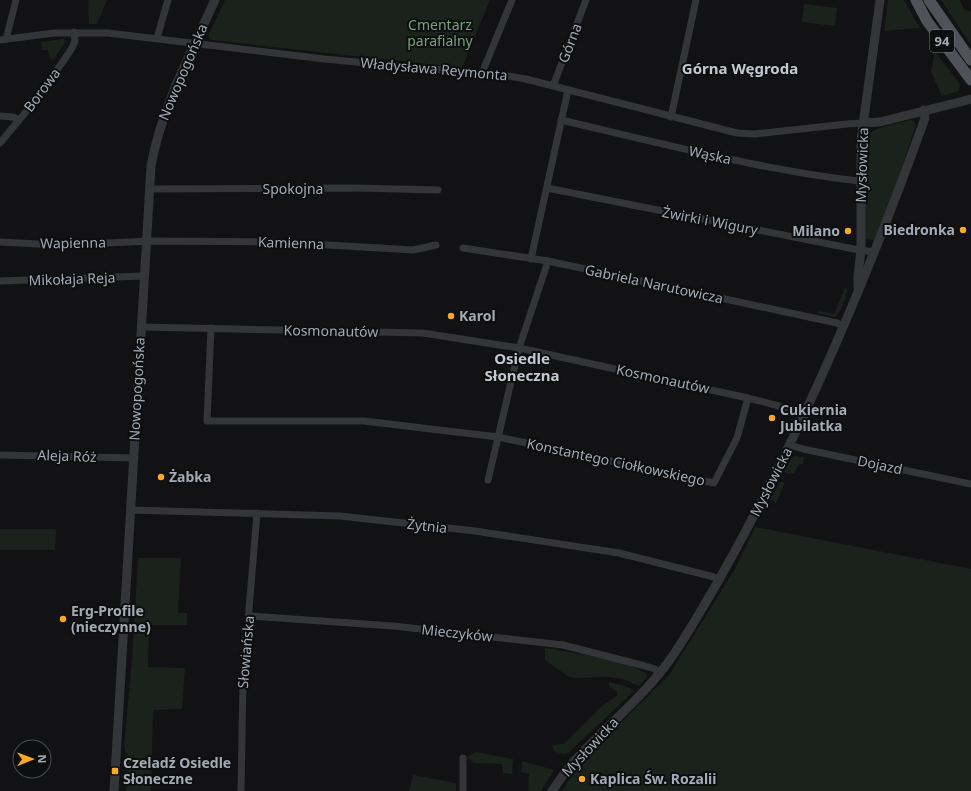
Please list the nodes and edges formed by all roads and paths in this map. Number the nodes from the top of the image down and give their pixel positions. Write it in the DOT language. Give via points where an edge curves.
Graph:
graph roads {
  1 [pos="16,0"];
  2 [pos="168,0"];
  3 [pos="215,0"];
  4 [pos="512,0"];
  5 [pos="586,0"];
  6 [pos="696,0"];
  7 [pos="880,0"];
  8 [pos="916,0"];
  9 [pos="929,0"];
  10 [pos="74,32"];
  11 [pos="157,38"];
  12 [pos="3,39"];
  13 [pos="195,43"];
  14 [pos="971,60"];
  15 [pos="482,73"];
  16 [pos="971,80"];
  17 [pos="553,86"];
  18 [pos="568,90"];
  19 [pos="971,99"];
  20 [pos="924,110"];
  21 [pos="0,116"];
  22 [pos="671,116"];
  23 [pos="19,120"];
  24 [pos="561,120"];
  25 [pos="864,123"];
  26 [pos="0,143"];
  27 [pos="861,181"];
  28 [pos="547,188"];
  29 [pos="149,189"];
  30 [pos="438,190"];
  31 [pos="146,241"];
  32 [pos="0,242"];
  33 [pos="436,245"];
  34 [pos="463,248"];
  35 [pos="861,250"];
  36 [pos="874,252"];
  37 [pos="531,258"];
  38 [pos="548,262"];
  39 [pos="144,276"];
  40 [pos="0,281"];
  41 [pos="859,290"];
  42 [pos="141,327"];
  43 [pos="843,327"];
  44 [pos="211,328"];
  45 [pos="519,348"];
  46 [pos="748,398"];
  47 [pos="805,414"];
  48 [pos="498,437"];
  49 [pos="790,444"];
  50 [pos="0,455"];
  51 [pos="133,458"];
  52 [pos="488,480"];
  53 [pos="971,484"];
  54 [pos="130,510"];
  55 [pos="257,513"];
  56 [pos="720,580"];
  57 [pos="249,616"];
  58 [pos="660,674"];
  59 [pos="463,758"];
  60 [pos="114,791"];
  61 [pos="241,791"];
  62 [pos="463,791"];
  63 [pos="552,791"];
  1 -- 12 [label="street"];
  2 -- 11 [label="street"];
  3 -- 13 [label="street, Nowopogońska"];
  4 -- 15 [label="street"];
  5 -- 17 [label="street, Górna"];
  6 -- 22 [label="street"];
  7 -- 25 [label="street, Mysłowicka"];
  8 -- 16 [label="main road, 94" via="927,21"];
  9 -- 14 [label="main road, 94"];
  10 -- 11 [label="street, Władysława Reymonta"];
  10 -- 12 [label="street, Władysława Reymonta"];
  10 -- 23 [label="street, Borowa" via="75,41 59,69"];
  11 -- 13 [label="street, Władysława Reymonta"];
  13 -- 15 [label="street, Władysława Reymonta" via="324,59"];
  13 -- 29 [label="street, Nowopogońska" via="160,125"];
  15 -- 17 [label="street, Władysława Reymonta" via="526,79"];
  17 -- 18 [label="street, Władysława Reymonta"];
  18 -- 22 [label="street, Władysława Reymonta"];
  18 -- 24 [label="street"];
  19 -- 20 [label="street"];
  20 -- 25 [label="street" via="880,122"];
  20 -- 36 [label="street" via="925,118"];
  21 -- 23 [label="street" via="10,116"];
  22 -- 25 [label="street, Władysława Reymonta" via="750,134"];
  23 -- 26 [label="street, Borowa"];
  24 -- 27 [label="street, Wąska" via="693,152 785,170"];
  24 -- 28 [label="street"];
  25 -- 27 [label="street, Mysłowicka" via="861,140"];
  27 -- 35 [label="street, Mysłowicka"];
  28 -- 35 [label="street, Żwirki i Wigury"];
  28 -- 37 [label="street"];
  29 -- 30 [label="street, Spokojna"];
  29 -- 31 [label="street, Nowopogońska"];
  31 -- 32 [label="street, Wapienna" via="56,245"];
  31 -- 33 [label="street, Kamienna" via="278,242 414,250"];
  31 -- 39 [label="street, Nowopogońska"];
  34 -- 37 [label="street, Gabriela Narutowicza"];
  35 -- 36 [label="street, Żwirki i Wigury"];
  35 -- 41 [label="street, Mysłowicka"];
  36 -- 41 [label="street"];
  37 -- 38 [label="street, Gabriela Narutowicza"];
  38 -- 43 [label="street, Gabriela Narutowicza"];
  38 -- 45 [label="street"];
  39 -- 40 [label="street, Mikołaja Reja"];
  39 -- 42 [label="street, Nowopogońska"];
  41 -- 43 [label="street, Mysłowicka"];
  42 -- 44 [label="street, Kosmonautów"];
  42 -- 51 [label="street, Nowopogońska"];
  43 -- 47 [label="street, Mysłowicka"];
  44 -- 45 [label="street, Kosmonautów" via="423,333"];
  44 -- 48 [label="street, Konstantego Ciołkowskiego" via="207,422 364,421"];
  45 -- 46 [label="street, Kosmonautów"];
  45 -- 48 [label="street"];
  46 -- 47 [label="street, Kosmonautów"];
  46 -- 48 [label="street, Konstantego Ciołkowskiego" via="736,438 714,483"];
  47 -- 49 [label="street, Mysłowicka"];
  48 -- 52 [label="street"];
  49 -- 53 [label="street, Dojazd" via="803,449"];
  49 -- 56 [label="street, Mysłowicka"];
  50 -- 51 [label="street, Aleja Róż"];
  51 -- 54 [label="street, Nowopogońska"];
  54 -- 55 [label="street, Żytnia"];
  54 -- 60 [label="street, Nowopogońska"];
  55 -- 56 [label="street, Żytnia" via="340,516 475,531 619,553 714,576"];
  55 -- 57 [label="street, Słowiańska"];
  56 -- 58 [label="street, Mysłowicka"];
  57 -- 58 [label="street, Mieczyków" via="393,626 563,645 645,666 655,669"];
  57 -- 61 [label="street, Słowiańska" via="242,704"];
  58 -- 63 [label="street, Mysłowicka" via="569,767"];
  59 -- 62 [label="street"];
}
